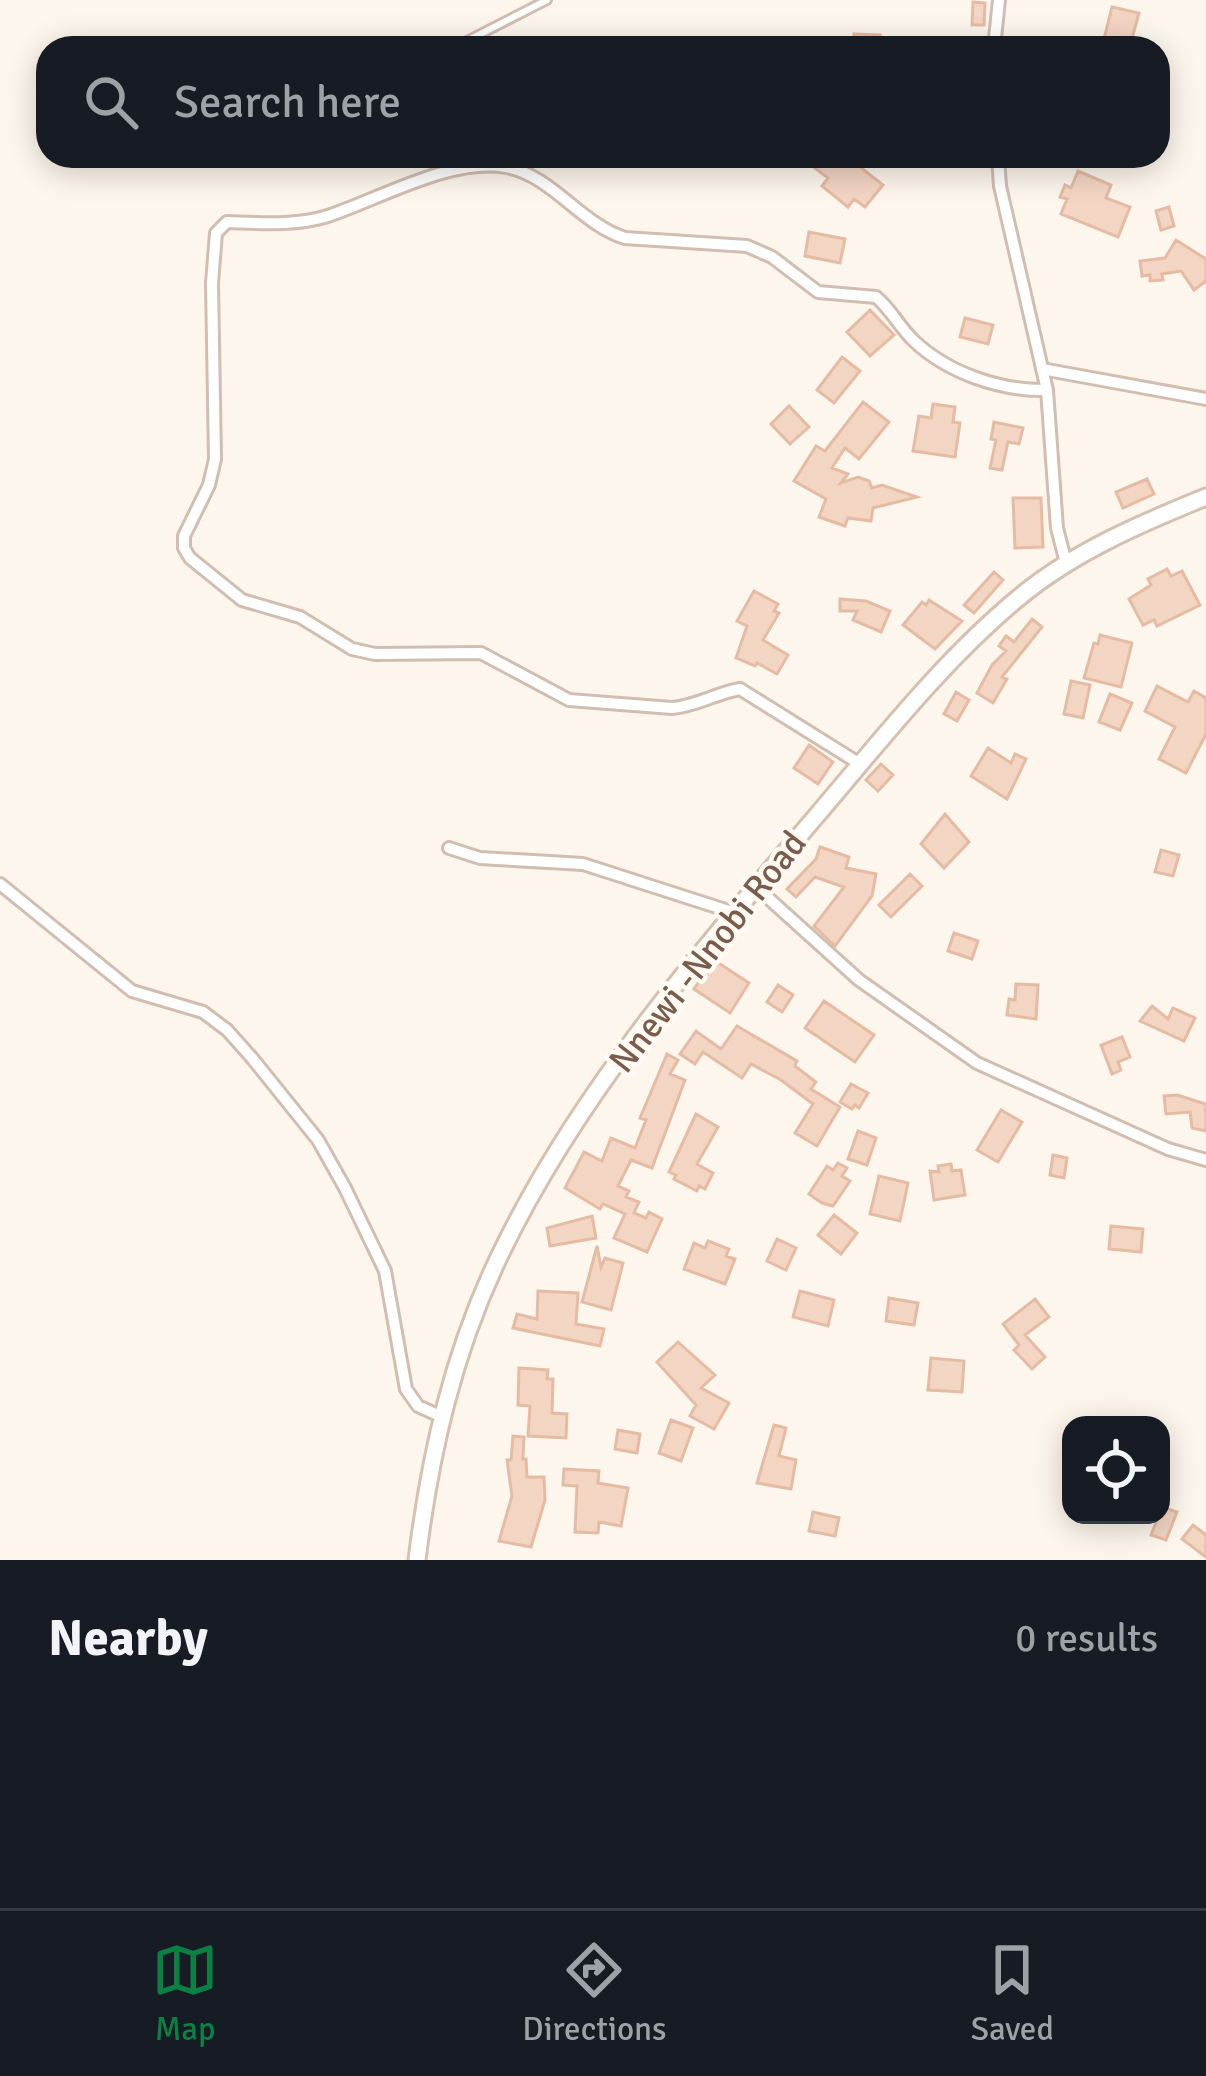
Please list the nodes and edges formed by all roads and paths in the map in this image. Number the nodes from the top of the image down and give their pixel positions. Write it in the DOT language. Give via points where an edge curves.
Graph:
graph roads {
  1 [pos="547,0"];
  2 [pos="999,0"];
  3 [pos="476,36"];
  4 [pos="995,36"];
  5 [pos="471,168"];
  6 [pos="509,168"];
  7 [pos="999,168"];
  8 [pos="1042,369"];
  9 [pos="1047,390"];
  10 [pos="1206,399"];
  11 [pos="1206,497"];
  12 [pos="1066,563"];
  13 [pos="860,764"];
  14 [pos="449,848"];
  15 [pos="0,884"];
  16 [pos="756,887"];
  17 [pos="735,913"];
  18 [pos="1206,1160"];
  19 [pos="440,1416"];
  20 [pos="417,1560"];
  1 -- 3 [label="lane"];
  2 -- 4 [label="street"];
  5 -- 13 [label="street" via="327,216 227,222 216,232 215,460 184,548 242,600 300,617 352,649 481,653 568,700 601,705 688,707 740,689"];
  6 -- 9 [label="street" via="609,233 747,246 818,292 876,297 914,342 967,374"];
  7 -- 8 [label="street"];
  8 -- 9 [label="street"];
  8 -- 10 [label="street"];
  9 -- 12 [label="street"];
  11 -- 12 [label="main road, Nnewi -Nnobi Road"];
  12 -- 13 [label="main road, Nnewi -Nnobi Road" via="966,646"];
  13 -- 16 [label="main road, Nnewi -Nnobi Road"];
  14 -- 17 [label="street" via="480,858 583,864"];
  15 -- 19 [label="street" via="132,991 203,1012 252,1058 345,1188 385,1271 406,1389"];
  16 -- 17 [label="main road, Nnewi -Nnobi Road"];
  16 -- 18 [label="street" via="859,980 976,1063"];
  17 -- 19 [label="main road, Nnewi -Nnobi Road" via="636,1037 558,1153 500,1254"];
  19 -- 20 [label="main road, Nnewi -Nnobi Road"];
}
